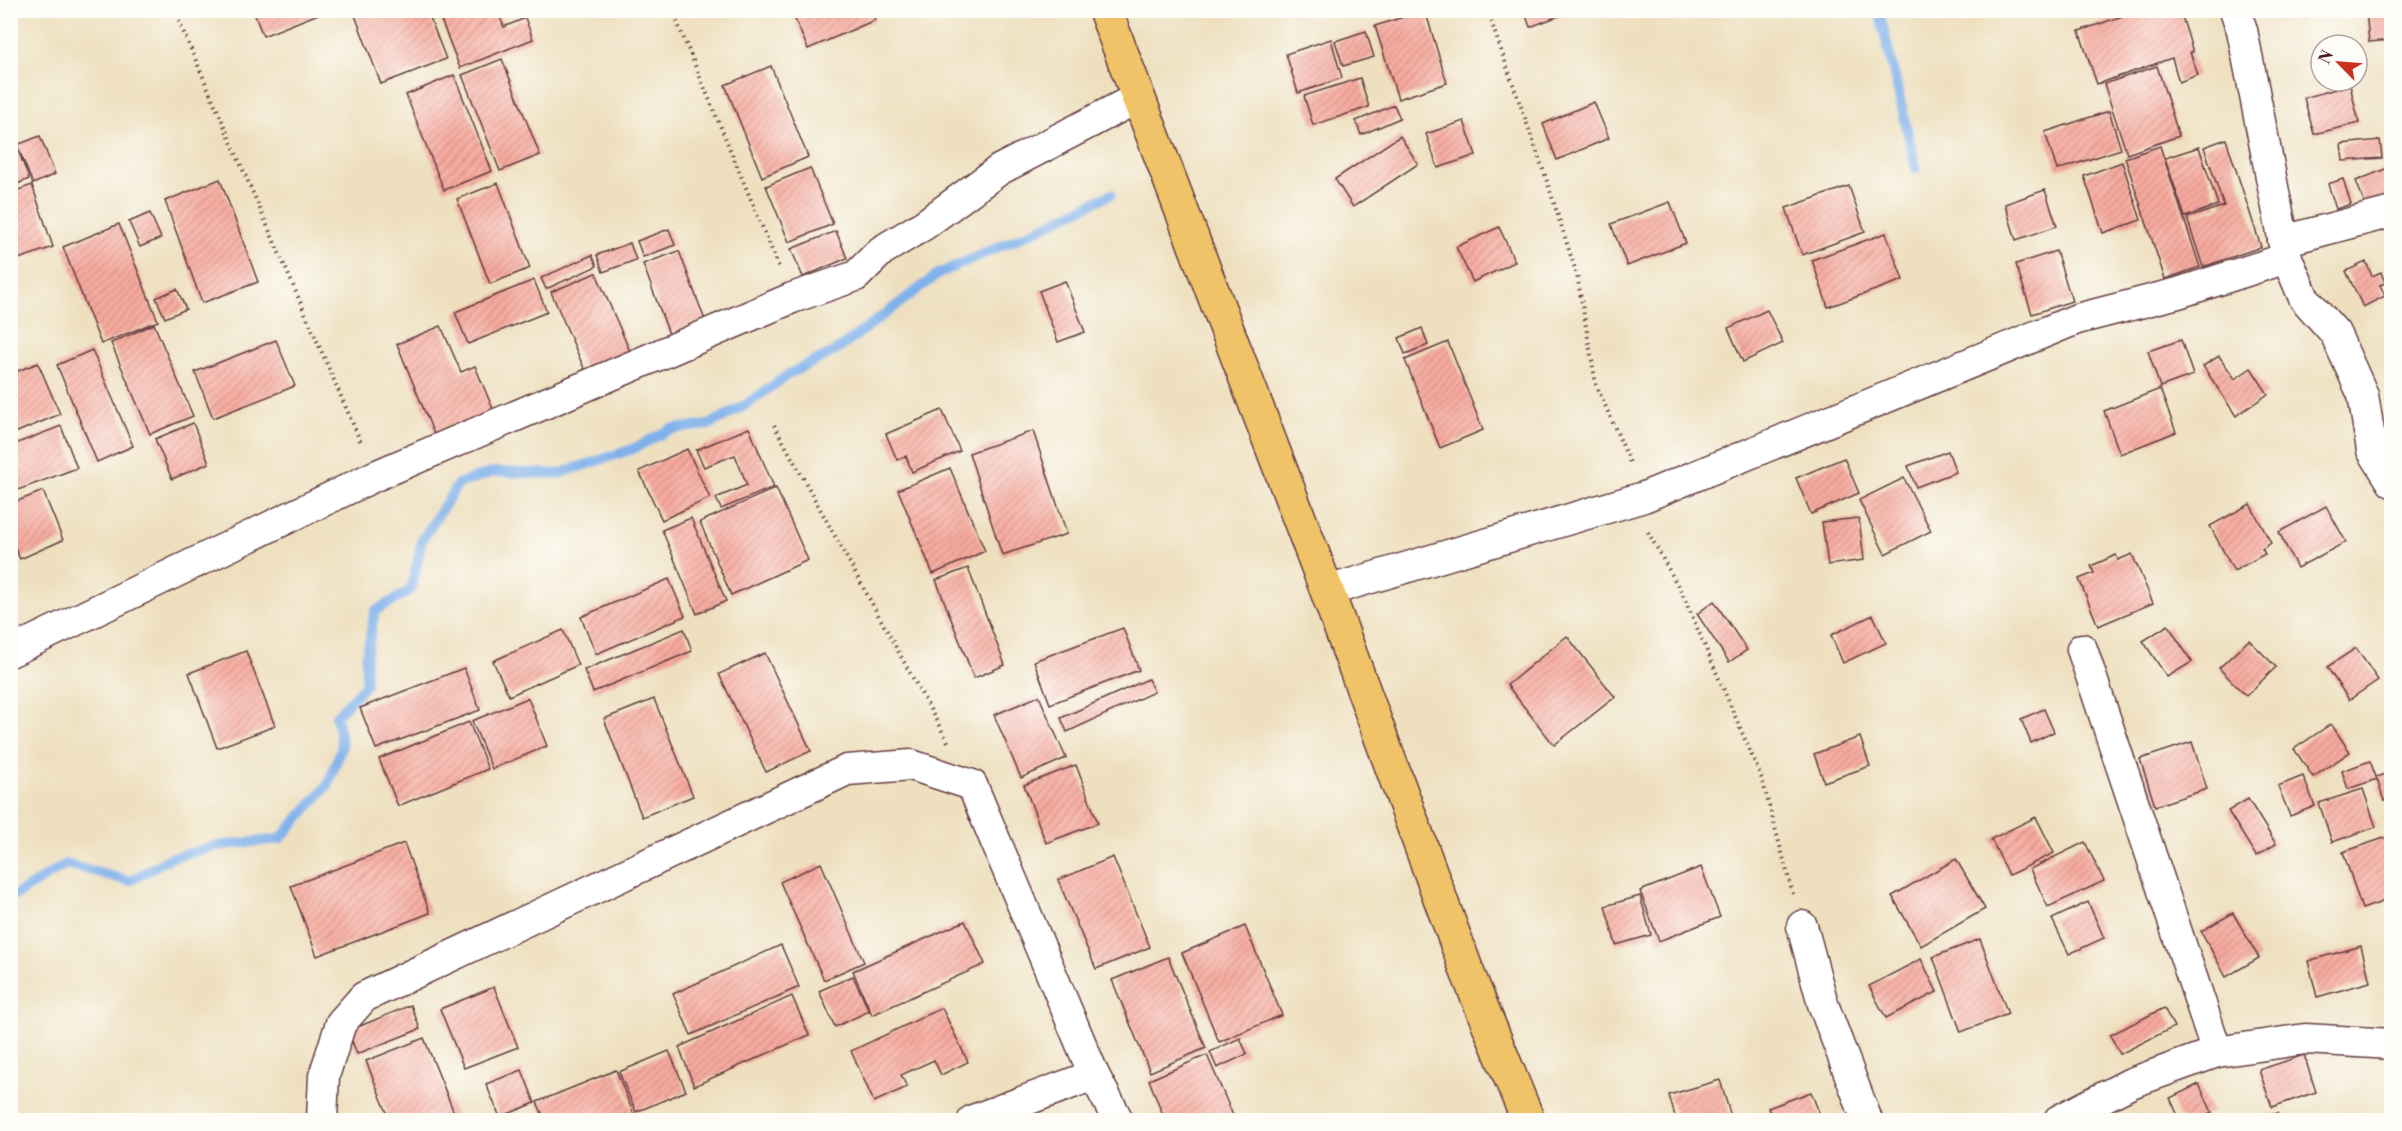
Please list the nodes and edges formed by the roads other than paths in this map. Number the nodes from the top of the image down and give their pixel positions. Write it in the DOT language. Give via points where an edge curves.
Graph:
graph roads {
  1 [pos="1105,10"];
  2 [pos="2235,10"];
  3 [pos="1137,98"];
  4 [pos="2391,212"];
  5 [pos="2285,250"];
  6 [pos="2391,482"];
  7 [pos="1328,591"];
  8 [pos="2082,649"];
  9 [pos="10,652"];
  10 [pos="1802,926"];
  11 [pos="2391,1044"];
  12 [pos="2217,1052"];
  13 [pos="1094,1075"];
  14 [pos="322,1120"];
  15 [pos="973,1120"];
  16 [pos="1118,1120"];
  17 [pos="1528,1120"];
  18 [pos="1867,1120"];
  19 [pos="2059,1120"];
  1 -- 3 [label="main road"];
  2 -- 5 [label="street"];
  3 -- 7 [label="main road"];
  3 -- 9 [label="street" via="999,170 924,225 881,250 856,276 792,298 375,476"];
  4 -- 5 [label="street"];
  5 -- 6 [label="street" via="2304,298 2335,333 2363,395 2372,450"];
  5 -- 7 [label="street" via="2178,293 2077,319 1644,497"];
  7 -- 17 [label="main road" via="1468,974"];
  8 -- 12 [label="street"];
  10 -- 18 [label="street" via="1822,1004"];
  11 -- 12 [label="street" via="2305,1039"];
  12 -- 19 [label="street" via="2131,1083"];
  13 -- 14 [label="street" via="972,785 911,765 847,770 364,998 341,1023 324,1076"];
  13 -- 15 [label="street"];
  13 -- 16 [label="street"];
}
